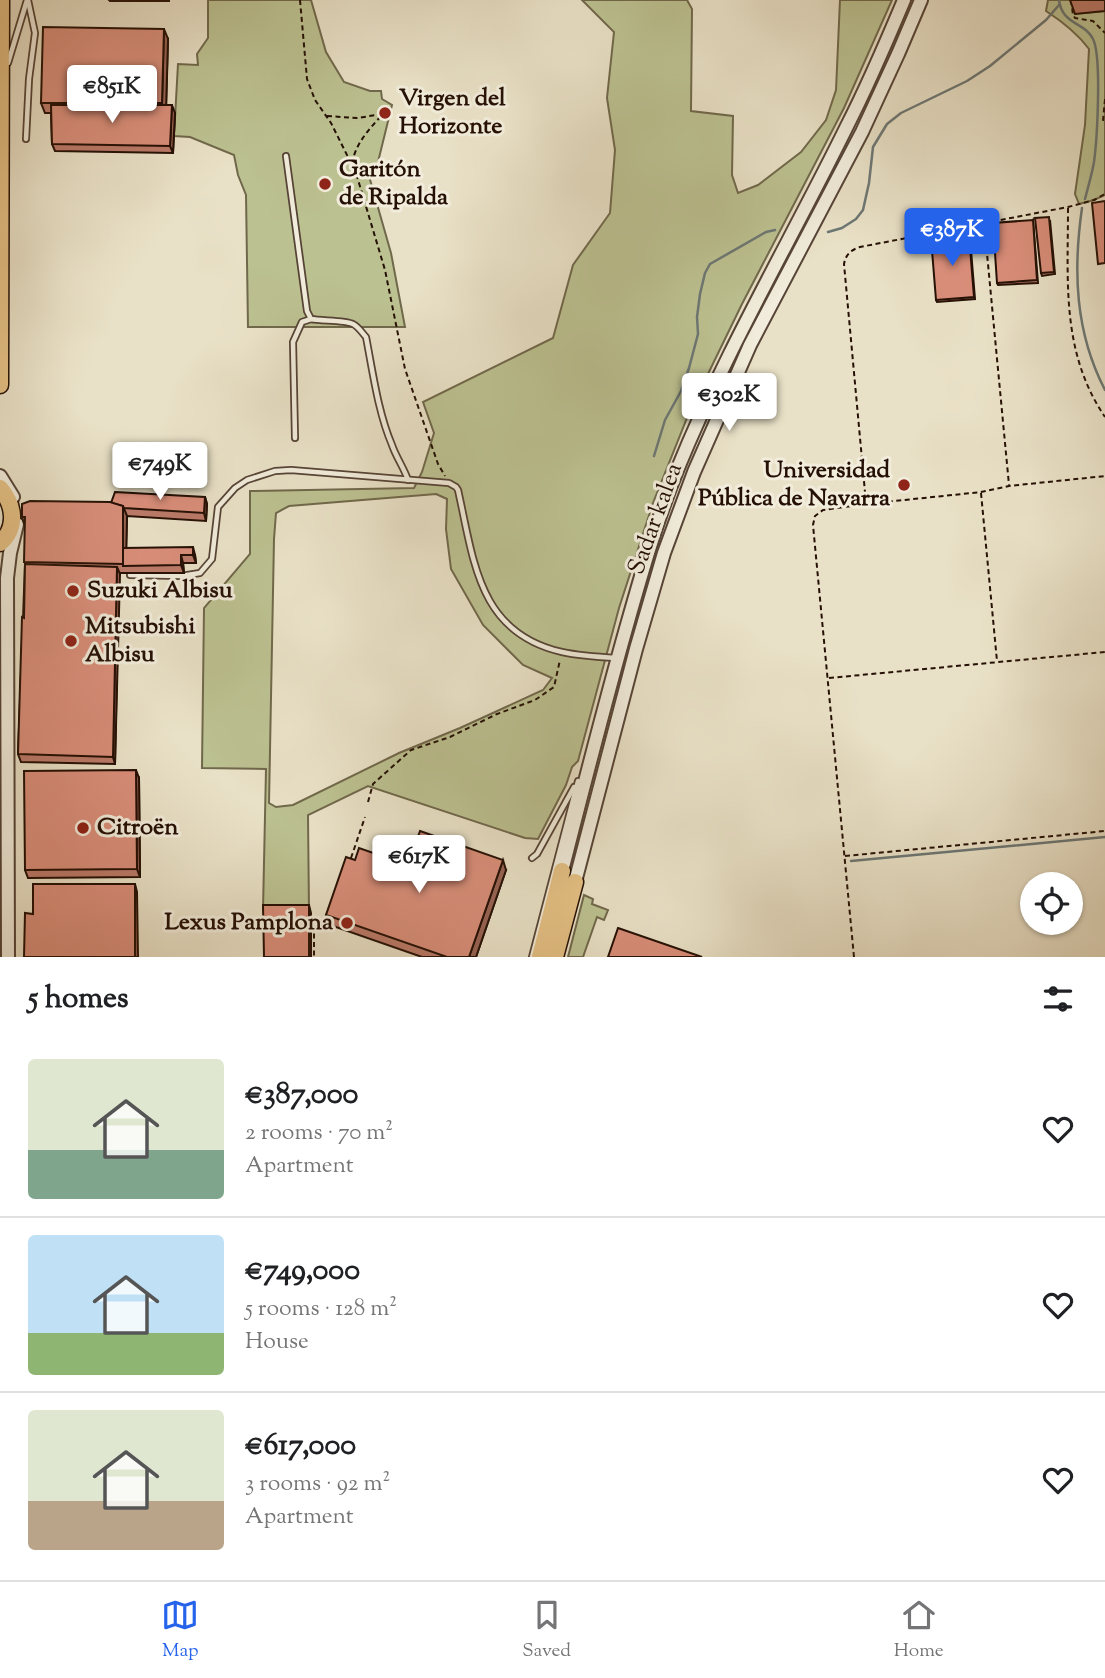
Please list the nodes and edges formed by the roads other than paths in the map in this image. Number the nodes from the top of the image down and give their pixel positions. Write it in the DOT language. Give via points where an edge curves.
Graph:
graph roads {
  1 [pos="1,0"];
  2 [pos="27,0"];
  3 [pos="904,0"];
  4 [pos="920,0"];
  5 [pos="1,87"];
  6 [pos="26,139"];
  7 [pos="286,156"];
  8 [pos="311,319"];
  9 [pos="0,385"];
  10 [pos="295,439"];
  11 [pos="0,477"];
  12 [pos="409,481"];
  13 [pos="0,488"];
  14 [pos="0,543"];
  15 [pos="130,575"];
  16 [pos="617,658"];
  17 [pos="590,759"];
  18 [pos="578,781"];
  19 [pos="532,858"];
  20 [pos="562,871"];
  21 [pos="575,882"];
  22 [pos="8,957"];
  23 [pos="532,957"];
  24 [pos="540,957"];
  25 [pos="555,957"];
  1 -- 5 [label="highway"];
  2 -- 5 [label="lane"];
  2 -- 6 [label="lane" via="35,33"];
  3 -- 16 [label="street, Sadar kalea" via="848,125 707,400 651,542"];
  4 -- 21 [label="street, Sadar kalea" via="862,132 751,345 694,472 663,553"];
  5 -- 9 [label="highway"];
  7 -- 8 [label="lane"];
  8 -- 10 [label="lane" via="302,322 293,342"];
  8 -- 12 [label="lane" via="351,323 366,337 382,414"];
  11 -- 22 [label="street" via="13,496 19,517 7,578"];
  12 -- 15 [label="lane" via="291,470 262,474 235,488 218,507 212,559 200,573"];
  12 -- 16 [label="lane" via="456,487 488,600 520,635 561,652"];
  13 -- 14 [label="highway" via="13,518"];
  16 -- 17 [label="street, Sadar kalea"];
  17 -- 18 [label="lane"];
  17 -- 20 [label="street, Sadar kalea"];
  18 -- 19 [label="lane"];
  18 -- 23 [label="lane"];
  20 -- 24 [label="highway"];
  21 -- 25 [label="highway"];
}
